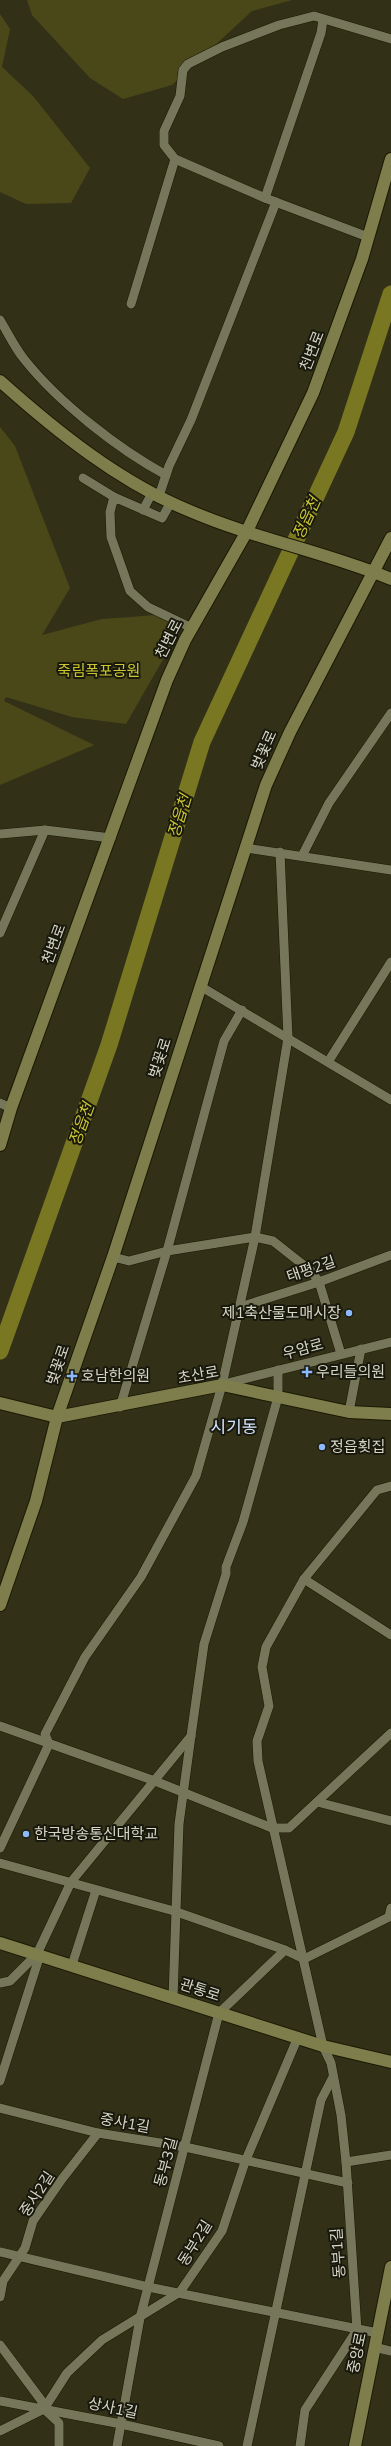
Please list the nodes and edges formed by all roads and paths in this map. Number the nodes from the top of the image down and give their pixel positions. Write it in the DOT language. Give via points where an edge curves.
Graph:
graph roads {
  1 [pos="323,20"];
  2 [pos="391,39"];
  3 [pos="175,158"];
  4 [pos="391,159"];
  5 [pos="265,198"];
  6 [pos="276,202"];
  7 [pos="368,237"];
  8 [pos="131,304"];
  9 [pos="0,320"];
  10 [pos="0,381"];
  11 [pos="166,475"];
  12 [pos="83,478"];
  13 [pos="156,495"];
  14 [pos="114,497"];
  15 [pos="171,502"];
  16 [pos="143,510"];
  17 [pos="246,533"];
  18 [pos="391,538"];
  19 [pos="373,572"];
  20 [pos="391,579"];
  21 [pos="192,628"];
  22 [pos="391,713"];
  23 [pos="45,830"];
  24 [pos="0,834"];
  25 [pos="111,838"];
  26 [pos="246,848"];
  27 [pos="280,852"];
  28 [pos="302,856"];
  29 [pos="391,870"];
  30 [pos="0,932"];
  31 [pos="391,962"];
  32 [pos="200,986"];
  33 [pos="242,1010"];
  34 [pos="288,1038"];
  35 [pos="328,1062"];
  36 [pos="391,1100"];
  37 [pos="6,1105"];
  38 [pos="0,1145"];
  39 [pos="255,1237"];
  40 [pos="167,1251"];
  41 [pos="391,1255"];
  42 [pos="113,1257"];
  43 [pos="319,1282"];
  44 [pos="240,1307"];
  45 [pos="391,1342"];
  46 [pos="361,1349"];
  47 [pos="341,1354"];
  48 [pos="278,1370"];
  49 [pos="222,1385"];
  50 [pos="278,1397"];
  51 [pos="0,1402"];
  52 [pos="120,1407"];
  53 [pos="349,1412"];
  54 [pos="391,1414"];
  55 [pos="57,1417"];
  56 [pos="391,1486"];
  57 [pos="304,1579"];
  58 [pos="0,1605"];
  59 [pos="391,1635"];
  60 [pos="0,1726"];
  61 [pos="391,1733"];
  62 [pos="191,1736"];
  63 [pos="49,1744"];
  64 [pos="155,1781"];
  65 [pos="184,1792"];
  66 [pos="317,1802"];
  67 [pos="391,1821"];
  68 [pos="272,1828"];
  69 [pos="0,1848"];
  70 [pos="0,1863"];
  71 [pos="71,1882"];
  72 [pos="96,1890"];
  73 [pos="174,1911"];
  74 [pos="390,1914"];
  75 [pos="0,1943"];
  76 [pos="285,1950"];
  77 [pos="38,1955"];
  78 [pos="304,1959"];
  79 [pos="72,1965"];
  80 [pos="0,1984"];
  81 [pos="173,1998"];
  82 [pos="219,2013"];
  83 [pos="298,2037"];
  84 [pos="323,2046"];
  85 [pos="391,2062"];
  86 [pos="333,2077"];
  87 [pos="0,2081"];
  88 [pos="0,2108"];
  89 [pos="98,2133"];
  90 [pos="185,2147"];
  91 [pos="391,2155"];
  92 [pos="245,2162"];
  93 [pos="346,2162"];
  94 [pos="305,2175"];
  95 [pos="348,2183"];
  96 [pos="0,2252"];
  97 [pos="19,2256"];
  98 [pos="391,2267"];
  99 [pos="148,2286"];
  100 [pos="180,2292"];
  101 [pos="0,2296"];
  102 [pos="276,2313"];
  103 [pos="140,2318"];
  104 [pos="357,2330"];
  105 [pos="378,2333"];
  106 [pos="0,2344"];
  107 [pos="374,2347"];
  108 [pos="391,2351"];
  109 [pos="0,2401"];
  110 [pos="44,2409"];
  111 [pos="122,2424"];
  112 [pos="0,2431"];
  113 [pos="59,2446"];
  114 [pos="117,2446"];
  115 [pos="219,2446"];
  116 [pos="247,2446"];
  117 [pos="300,2446"];
  118 [pos="355,2446"];
  1 -- 2 [label="street"];
  1 -- 3 [label="street" via="314,16 279,25 222,47 188,64 183,70 180,96 164,131 164,145"];
  1 -- 5 [label="street" via="322,33"];
  3 -- 5 [label="street"];
  3 -- 8 [label="street"];
  4 -- 7 [label="street, 천변로"];
  5 -- 6 [label="street"];
  6 -- 7 [label="street"];
  6 -- 11 [label="street" via="191,420"];
  7 -- 17 [label="street, 천변로" via="313,393"];
  9 -- 11 [label="street" via="23,358 42,380 120,446"];
  10 -- 13 [label="street" via="31,409 91,453"];
  11 -- 13 [label="street"];
  12 -- 14 [label="street"];
  13 -- 15 [label="street"];
  13 -- 16 [label="street"];
  14 -- 16 [label="street"];
  14 -- 21 [label="street" via="110,512 111,537 130,591 148,607"];
  15 -- 16 [label="street" via="162,518"];
  15 -- 17 [label="street"];
  17 -- 19 [label="street"];
  17 -- 21 [label="street, 천변로"];
  18 -- 19 [label="street, 벚꽃로"];
  19 -- 20 [label="street"];
  19 -- 26 [label="street, 벚꽃로" via="290,732 266,785"];
  21 -- 25 [label="street, 천변로" via="167,680"];
  22 -- 28 [label="street" via="329,803"];
  23 -- 24 [label="street"];
  23 -- 25 [label="street"];
  23 -- 30 [label="street"];
  25 -- 37 [label="street, 천변로"];
  26 -- 27 [label="street"];
  26 -- 32 [label="street, 벚꽃로"];
  27 -- 28 [label="street"];
  27 -- 34 [label="street"];
  28 -- 29 [label="street"];
  31 -- 35 [label="street"];
  32 -- 33 [label="street"];
  32 -- 42 [label="street, 벚꽃로"];
  33 -- 34 [label="street"];
  33 -- 40 [label="street" via="224,1041"];
  34 -- 35 [label="street"];
  34 -- 39 [label="street"];
  35 -- 36 [label="street"];
  37 -- 38 [label="street, 천변로"];
  39 -- 40 [label="street"];
  39 -- 43 [label="street" via="274,1241 311,1271"];
  39 -- 44 [label="street"];
  40 -- 42 [label="street" via="129,1261"];
  40 -- 52 [label="street"];
  41 -- 43 [label="street, 태평2길"];
  42 -- 55 [label="street, 벚꽃로"];
  43 -- 44 [label="street, 태평2길"];
  43 -- 47 [label="street"];
  44 -- 49 [label="street"];
  45 -- 46 [label="street, 우암로"];
  46 -- 47 [label="street, 우암로"];
  46 -- 53 [label="street"];
  47 -- 48 [label="street, 우암로"];
  48 -- 49 [label="street, 우암로"];
  48 -- 50 [label="street"];
  49 -- 50 [label="street, 초산로"];
  49 -- 52 [label="street, 초산로"];
  49 -- 63 [label="street" via="196,1476 141,1577 85,1657 44,1734"];
  50 -- 53 [label="street, 초산로"];
  50 -- 62 [label="street" via="243,1522 226,1567 204,1644"];
  51 -- 55 [label="street"];
  52 -- 55 [label="street, 초산로"];
  53 -- 54 [label="street, 초산로"];
  55 -- 58 [label="street, 벚꽃로" via="36,1501"];
  56 -- 57 [label="street, 동부1길" via="377,1490"];
  57 -- 59 [label="street"];
  57 -- 68 [label="street, 동부1길" via="266,1647 262,1667 269,1706 257,1742 258,1761"];
  60 -- 63 [label="street"];
  61 -- 66 [label="street"];
  62 -- 64 [label="street"];
  62 -- 65 [label="street"];
  63 -- 64 [label="street"];
  63 -- 69 [label="street"];
  64 -- 65 [label="street"];
  64 -- 71 [label="street"];
  65 -- 68 [label="street"];
  65 -- 73 [label="street" via="179,1824"];
  66 -- 67 [label="street"];
  66 -- 68 [label="street" via="289,1828"];
  68 -- 78 [label="street, 동부1길" via="287,1880"];
  70 -- 71 [label="street"];
  71 -- 72 [label="street"];
  71 -- 77 [label="street"];
  72 -- 73 [label="street"];
  72 -- 79 [label="street"];
  73 -- 76 [label="street"];
  73 -- 81 [label="street"];
  74 -- 78 [label="street"];
  75 -- 77 [label="street, 관통로"];
  76 -- 78 [label="street"];
  76 -- 82 [label="street"];
  77 -- 79 [label="street, 관통로"];
  77 -- 80 [label="street" via="10,1981"];
  77 -- 87 [label="street"];
  78 -- 84 [label="street, 동부1길"];
  79 -- 81 [label="street, 관통로"];
  81 -- 82 [label="street, 관통로"];
  82 -- 83 [label="street, 관통로"];
  82 -- 90 [label="street, 동부3길"];
  83 -- 84 [label="street, 관통로"];
  83 -- 92 [label="street, 동부2길"];
  84 -- 85 [label="street, 관통로"];
  84 -- 86 [label="street, 동부1길" via="331,2063"];
  86 -- 93 [label="street, 동부1길"];
  86 -- 94 [label="street" via="321,2100"];
  88 -- 89 [label="street, 중사1길"];
  89 -- 90 [label="street, 중사1길"];
  89 -- 97 [label="street, 중사2길" via="33,2221 25,2248"];
  90 -- 92 [label="street, 중사1길"];
  90 -- 99 [label="street, 동부3길"];
  91 -- 93 [label="street"];
  92 -- 94 [label="street, 중사1길"];
  92 -- 100 [label="street, 동부2길" via="222,2231"];
  93 -- 95 [label="street, 동부1길"];
  94 -- 95 [label="street, 중사1길"];
  94 -- 102 [label="street"];
  95 -- 104 [label="street, 동부1길"];
  96 -- 97 [label="street"];
  97 -- 99 [label="street"];
  97 -- 101 [label="street, 중사2길" via="3,2281"];
  98 -- 105 [label="street, 중앙로"];
  99 -- 100 [label="street"];
  99 -- 103 [label="street, 동부3길"];
  100 -- 102 [label="street"];
  100 -- 103 [label="street, 동부2길"];
  102 -- 104 [label="street"];
  102 -- 116 [label="street"];
  103 -- 110 [label="street, 동부2길" via="102,2340 67,2373"];
  103 -- 111 [label="street, 동부3길"];
  104 -- 105 [label="street"];
  104 -- 117 [label="street" via="305,2410"];
  105 -- 107 [label="street, 중앙로"];
  106 -- 110 [label="street" via="41,2400"];
  107 -- 108 [label="street"];
  107 -- 118 [label="street, 중앙로"];
  109 -- 110 [label="street, 상사1길"];
  110 -- 111 [label="street, 상사1길"];
  110 -- 112 [label="street"];
  110 -- 113 [label="street" via="59,2423"];
  111 -- 114 [label="street, 동부3길"];
  111 -- 115 [label="street, 상사1길"];
}
